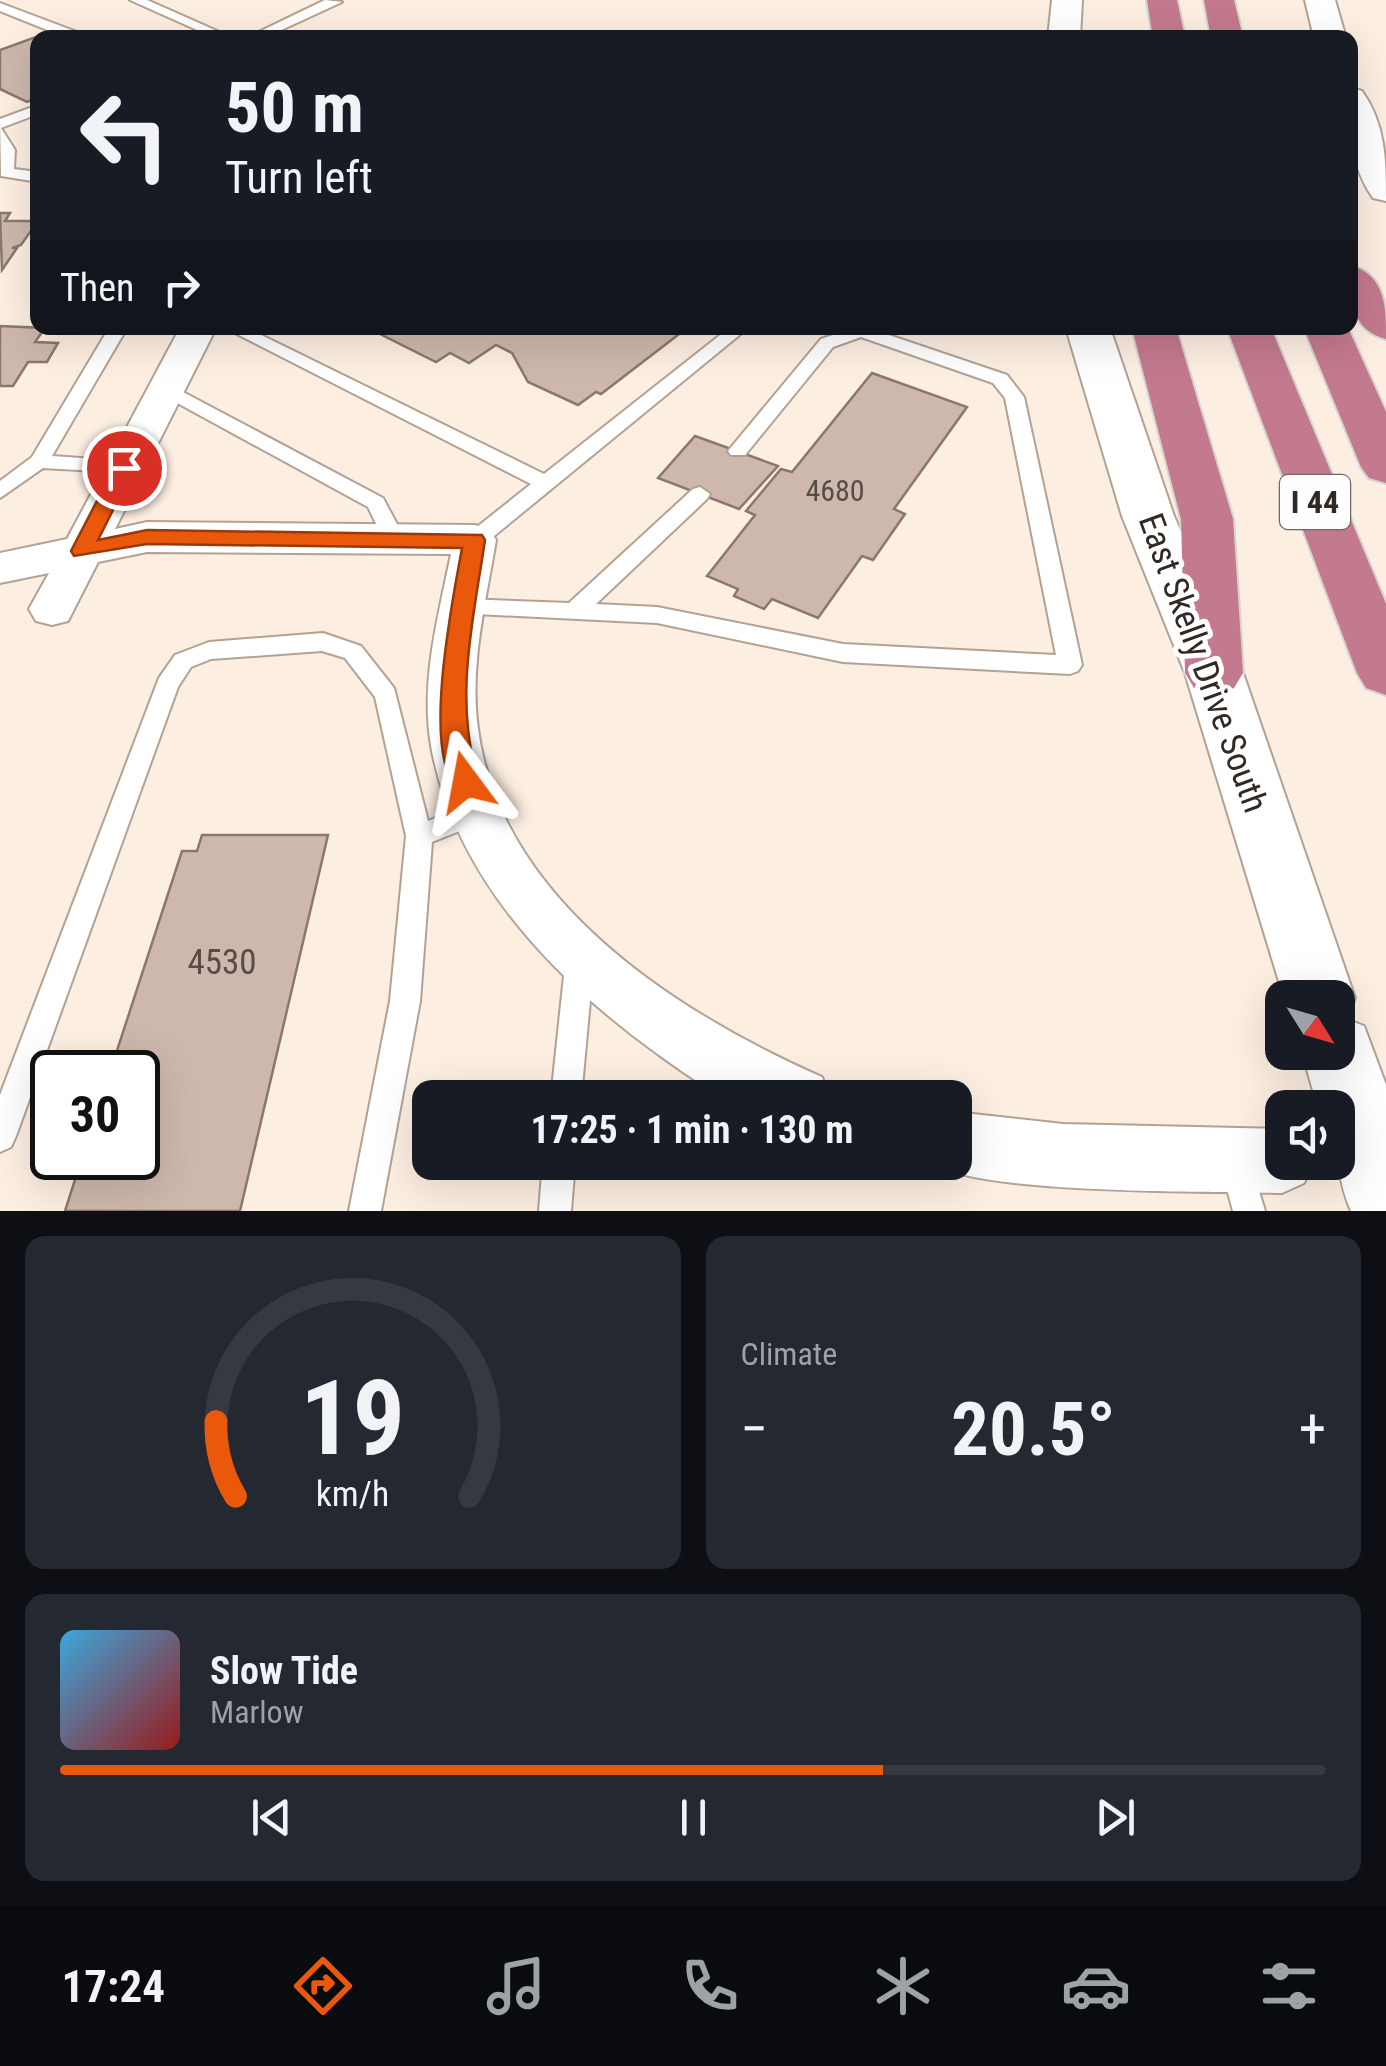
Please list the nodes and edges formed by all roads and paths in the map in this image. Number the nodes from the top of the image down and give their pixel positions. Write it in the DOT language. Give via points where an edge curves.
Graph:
graph roads {
  1 [pos="136,0"];
  2 [pos="183,0"];
  3 [pos="331,0"];
  4 [pos="1067,0"];
  5 [pos="1160,0"];
  6 [pos="1218,0"];
  7 [pos="1320,0"];
  8 [pos="0,7"];
  9 [pos="158,10"];
  10 [pos="14,13"];
  11 [pos="0,18"];
  12 [pos="59,30"];
  13 [pos="207,30"];
  14 [pos="271,30"];
  15 [pos="1065,30"];
  16 [pos="1154,30"];
  17 [pos="1167,30"];
  18 [pos="1225,30"];
  19 [pos="1328,30"];
  20 [pos="30,111"];
  21 [pos="1358,118"];
  22 [pos="0,124"];
  23 [pos="0,132"];
  24 [pos="3,174"];
  25 [pos="30,176"];
  26 [pos="1386,190"];
  27 [pos="1358,289"];
  28 [pos="1386,326"];
  29 [pos="114,335"];
  30 [pos="194,335"];
  31 [pos="248,335"];
  32 [pos="731,335"];
  33 [pos="841,335"];
  34 [pos="873,335"];
  35 [pos="1090,335"];
  36 [pos="1156,335"];
  37 [pos="1252,335"];
  38 [pos="1329,335"];
  39 [pos="166,389"];
  40 [pos="738,452"];
  41 [pos="39,462"];
  42 [pos="1386,467"];
  43 [pos="124,468"];
  44 [pos="546,483"];
  45 [pos="0,491"];
  46 [pos="700,494"];
  47 [pos="394,539"];
  48 [pos="474,540"];
  49 [pos="82,551"];
  50 [pos="0,568"];
  51 [pos="464,607"];
  52 [pos="52,608"];
  53 [pos="574,612"];
  54 [pos="1214,673"];
  55 [pos="1386,674"];
  56 [pos="476,813"];
  57 [pos="419,836"];
  58 [pos="580,954"];
  59 [pos="1314,980"];
  60 [pos="1342,1070"];
  61 [pos="568,1080"];
  62 [pos="761,1080"];
  63 [pos="0,1136"];
  64 [pos="972,1145"];
  65 [pos="1366,1176"];
  66 [pos="1255,1177"];
  67 [pos="558,1180"];
  68 [pos="365,1211"];
  69 [pos="555,1211"];
  1 -- 9 [label="lane"];
  2 -- 9 [label="lane"];
  3 -- 14 [label="lane" via="336,2"];
  4 -- 15 [label="main road"];
  5 -- 16 [label="highway"];
  5 -- 17 [label="highway"];
  6 -- 18 [label="highway"];
  7 -- 19 [label="main road"];
  8 -- 10 [label="lane"];
  9 -- 13 [label="lane"];
  10 -- 11 [label="lane"];
  10 -- 12 [label="lane"];
  20 -- 22 [label="lane"];
  21 -- 26 [label="main road"];
  23 -- 24 [label="lane" via="8,150"];
  24 -- 25 [label="lane"];
  27 -- 28 [label="highway"];
  29 -- 41 [label="lane"];
  30 -- 39 [label="street"];
  31 -- 44 [label="lane"];
  32 -- 44 [label="lane"];
  33 -- 40 [label="lane"];
  34 -- 53 [label="lane" via="1000,379 1014,397 1070,665 843,653 658,615"];
  35 -- 54 [label="main road, East Skelly Drive South" via="1148,516"];
  36 -- 54 [label="highway" via="1207,519"];
  37 -- 55 [label="highway, I 44"];
  38 -- 42 [label="highway, I 44"];
  39 -- 43 [label="street"];
  39 -- 47 [label="lane" via="376,503"];
  41 -- 43 [label="lane"];
  41 -- 45 [label="lane"];
  43 -- 49 [label="street"];
  44 -- 48 [label="lane"];
  46 -- 53 [label="lane"];
  47 -- 48 [label="street"];
  47 -- 49 [label="street" via="147,537"];
  48 -- 51 [label="street"];
  49 -- 50 [label="street"];
  49 -- 52 [label="street"];
  51 -- 53 [label="lane"];
  51 -- 56 [label="street" via="451,685 456,752"];
  54 -- 59 [label="main road, East Skelly Drive South"];
  56 -- 57 [label="lane"];
  56 -- 58 [label="street" via="506,866"];
  57 -- 63 [label="lane" via="386,694 353,652 323,642 209,651 183,661 167,684"];
  57 -- 68 [label="lane" via="405,1001"];
  58 -- 61 [label="lane"];
  58 -- 62 [label="street" via="631,1002 714,1058"];
  60 -- 65 [label="main road"];
  64 -- 66 [label="street"];
  67 -- 69 [label="lane"];
}
